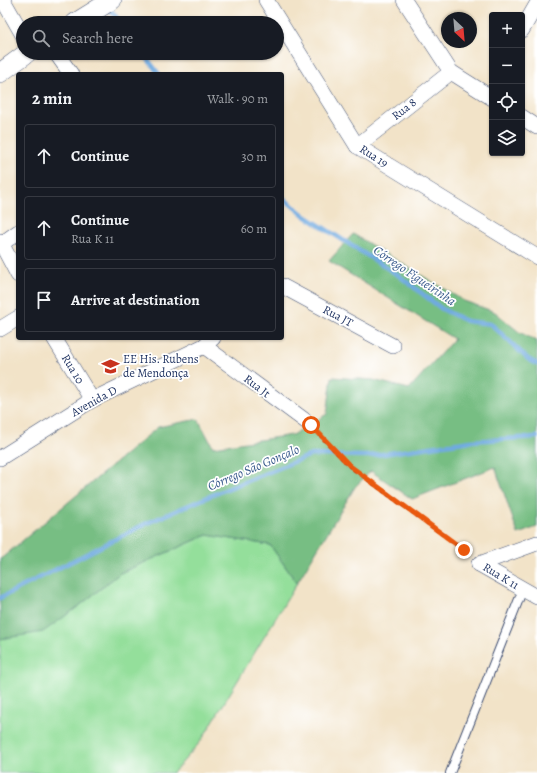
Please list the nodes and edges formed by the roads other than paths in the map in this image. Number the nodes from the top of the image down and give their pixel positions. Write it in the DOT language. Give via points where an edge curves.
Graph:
graph roads {
  1 [pos="3,0"];
  2 [pos="112,0"];
  3 [pos="266,0"];
  4 [pos="404,0"];
  5 [pos="537,4"];
  6 [pos="85,16"];
  7 [pos="276,16"];
  8 [pos="16,23"];
  9 [pos="525,25"];
  10 [pos="284,29"];
  11 [pos="18,60"];
  12 [pos="61,60"];
  13 [pos="70,72"];
  14 [pos="451,72"];
  15 [pos="0,73"];
  16 [pos="489,91"];
  17 [pos="525,119"];
  18 [pos="537,127"];
  19 [pos="357,146"];
  20 [pos="16,233"];
  21 [pos="1,243"];
  22 [pos="537,257"];
  23 [pos="16,271"];
  24 [pos="284,287"];
  25 [pos="16,319"];
  26 [pos="0,329"];
  27 [pos="55,340"];
  28 [pos="208,342"];
  29 [pos="393,346"];
  30 [pos="92,400"];
  31 [pos="311,425"];
  32 [pos="0,458"];
  33 [pos="537,543"];
  34 [pos="523,589"];
  35 [pos="537,598"];
  36 [pos="450,773"];
  1 -- 8 [label="street"];
  2 -- 6 [label="street"];
  3 -- 7 [label="street, Rua 19"];
  4 -- 14 [label="street"];
  5 -- 9 [label="street"];
  10 -- 19 [label="street, Rua 19"];
  11 -- 15 [label="street"];
  12 -- 13 [label="street"];
  14 -- 16 [label="street"];
  14 -- 19 [label="street, Rua 8"];
  17 -- 18 [label="street"];
  19 -- 22 [label="street, Rua 19"];
  20 -- 21 [label="street"];
  21 -- 23 [label="street"];
  24 -- 29 [label="street, Rua JT"];
  25 -- 26 [label="street"];
  27 -- 30 [label="street, Rua 10"];
  28 -- 30 [label="street, Avenida D"];
  28 -- 31 [label="street, Rua Jt"];
  30 -- 32 [label="street, Avenida D"];
  33 -- 34 [label="street, Rua K 11" via="479,564"];
  34 -- 35 [label="street, Rua K 11"];
  34 -- 36 [label="lane"];
}
